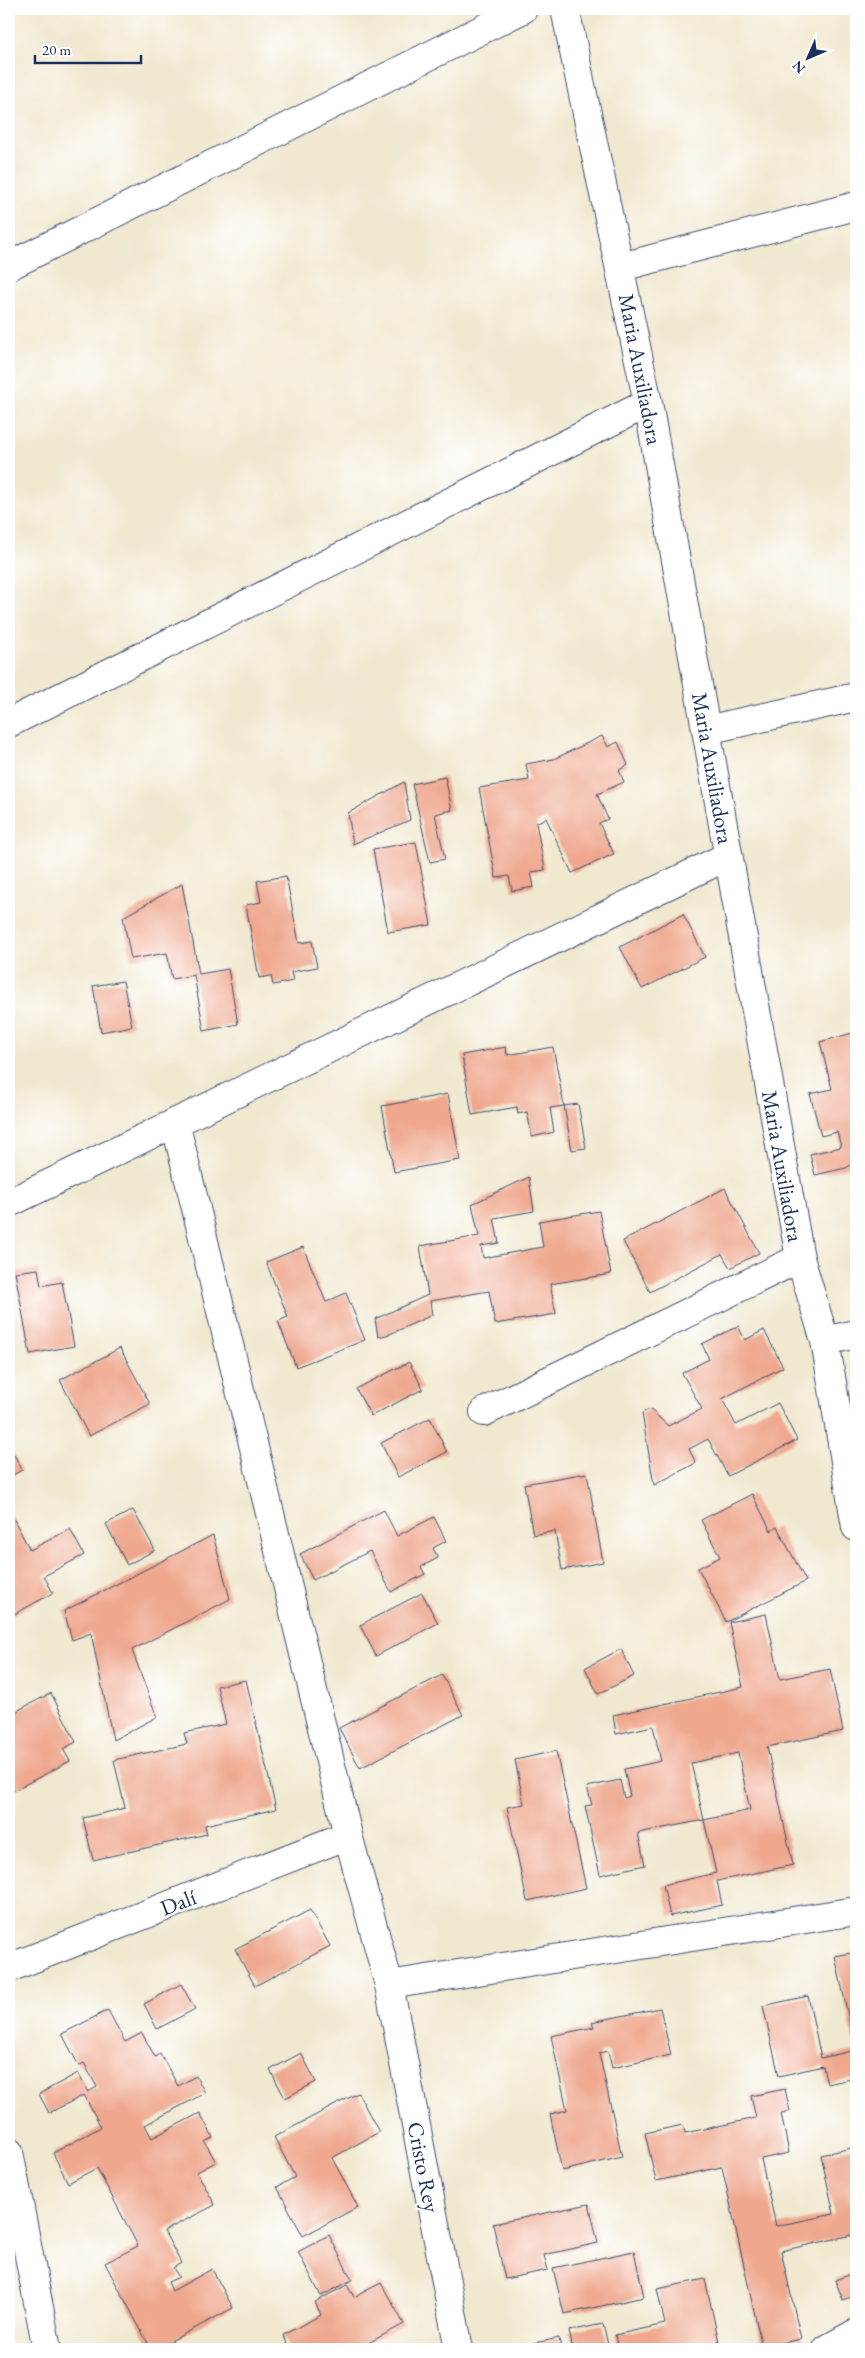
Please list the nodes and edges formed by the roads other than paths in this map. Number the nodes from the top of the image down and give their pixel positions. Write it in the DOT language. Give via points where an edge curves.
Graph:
graph roads {
  1 [pos="523,9"];
  2 [pos="566,9"];
  3 [pos="856,206"];
  4 [pos="9,266"];
  5 [pos="621,267"];
  6 [pos="648,402"];
  7 [pos="856,697"];
  8 [pos="9,723"];
  9 [pos="706,730"];
  10 [pos="728,856"];
  11 [pos="175,1122"];
  12 [pos="9,1203"];
  13 [pos="800,1258"];
  14 [pos="856,1334"];
  15 [pos="825,1341"];
  16 [pos="484,1412"];
  17 [pos="856,1527"];
  18 [pos="348,1835"];
  19 [pos="856,1911"];
  20 [pos="9,1968"];
  21 [pos="389,1984"];
  22 [pos="9,2152"];
  23 [pos="856,2334"];
  24 [pos="47,2349"];
  25 [pos="460,2349"];
  26 [pos="827,2349"];
  1 -- 4 [label="street"];
  2 -- 5 [label="street, Maria Auxiliadora"];
  3 -- 5 [label="street"];
  5 -- 6 [label="street, Maria Auxiliadora"];
  6 -- 8 [label="street"];
  6 -- 9 [label="street, Maria Auxiliadora"];
  7 -- 9 [label="street"];
  9 -- 10 [label="street, Maria Auxiliadora"];
  10 -- 11 [label="street"];
  10 -- 13 [label="street, Maria Auxiliadora"];
  11 -- 12 [label="street"];
  11 -- 18 [label="street, Cristo Rey"];
  13 -- 15 [label="street, Maria Auxiliadora"];
  13 -- 16 [label="street"];
  14 -- 15 [label="street"];
  15 -- 17 [label="street, Maria Auxiliadora"];
  18 -- 20 [label="street, Dalí"];
  18 -- 21 [label="street, Cristo Rey"];
  19 -- 21 [label="street"];
  21 -- 25 [label="street, Cristo Rey"];
  22 -- 24 [label="street"];
  23 -- 26 [label="street"];
}
